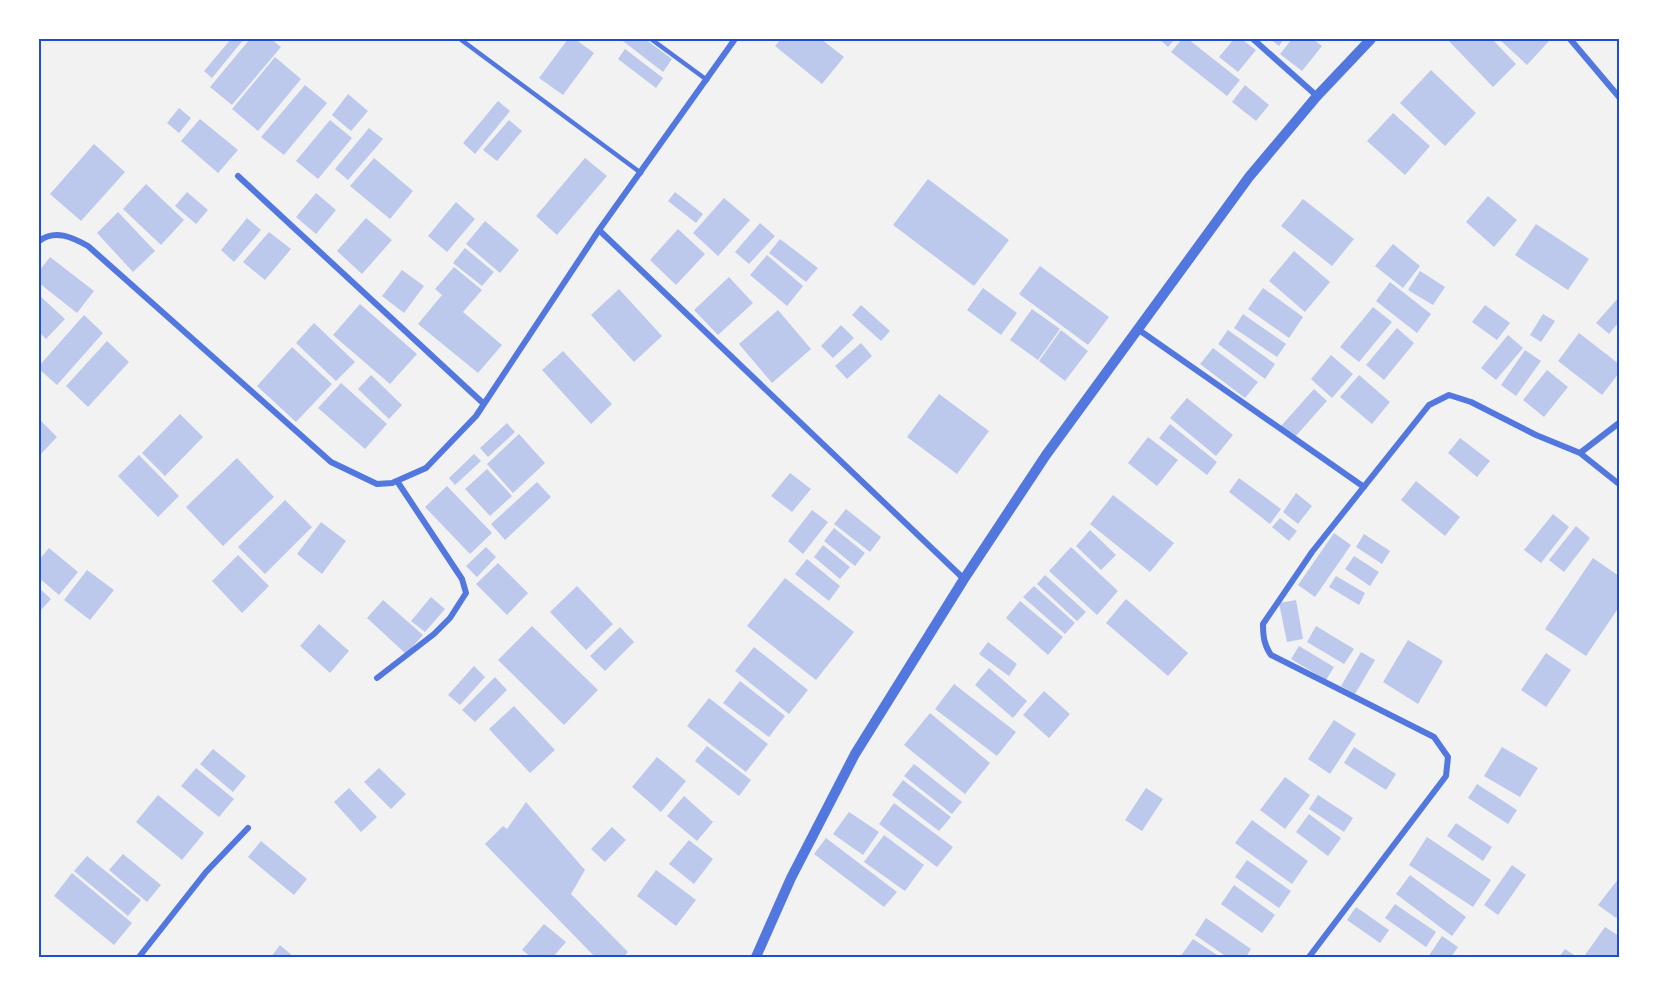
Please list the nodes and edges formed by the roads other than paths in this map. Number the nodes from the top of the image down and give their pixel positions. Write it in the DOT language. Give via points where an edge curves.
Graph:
graph roads {
  1 [pos="460,39"];
  2 [pos="651,39"];
  3 [pos="735,39"];
  4 [pos="1253,39"];
  5 [pos="1371,39"];
  6 [pos="1570,39"];
  7 [pos="707,80"];
  8 [pos="1317,96"];
  9 [pos="1619,97"];
  10 [pos="640,173"];
  11 [pos="238,176"];
  12 [pos="599,230"];
  13 [pos="39,241"];
  14 [pos="1139,330"];
  15 [pos="484,404"];
  16 [pos="1619,423"];
  17 [pos="1580,453"];
  18 [pos="397,481"];
  19 [pos="1619,484"];
  20 [pos="1364,487"];
  21 [pos="964,579"];
  22 [pos="377,678"];
  23 [pos="248,828"];
  24 [pos="139,957"];
  25 [pos="756,957"];
  26 [pos="1309,957"];
  1 -- 10 [label="lane"];
  2 -- 7 [label="lane"];
  3 -- 7 [label="street"];
  4 -- 8 [label="street"];
  5 -- 8 [label="street"];
  6 -- 9 [label="street"];
  7 -- 10 [label="street"];
  8 -- 14 [label="street" via="1249,177"];
  10 -- 12 [label="street"];
  11 -- 15 [label="street"];
  12 -- 15 [label="street"];
  12 -- 21 [label="street"];
  13 -- 18 [label="street" via="56,234 73,237 88,246 331,462 377,484"];
  14 -- 20 [label="street"];
  14 -- 21 [label="street" via="1046,455"];
  15 -- 18 [label="street" via="426,468"];
  16 -- 17 [label="street"];
  17 -- 19 [label="street"];
  17 -- 20 [label="street" via="1449,395 1428,405"];
  18 -- 22 [label="street" via="462,579 466,593 442,626"];
  20 -- 26 [label="street" via="1312,552 1263,624 1266,646 1271,655 1283,662 1434,737 1448,757 1446,776"];
  21 -- 25 [label="street" via="855,754 791,878"];
  23 -- 24 [label="street" via="206,872"];
}
